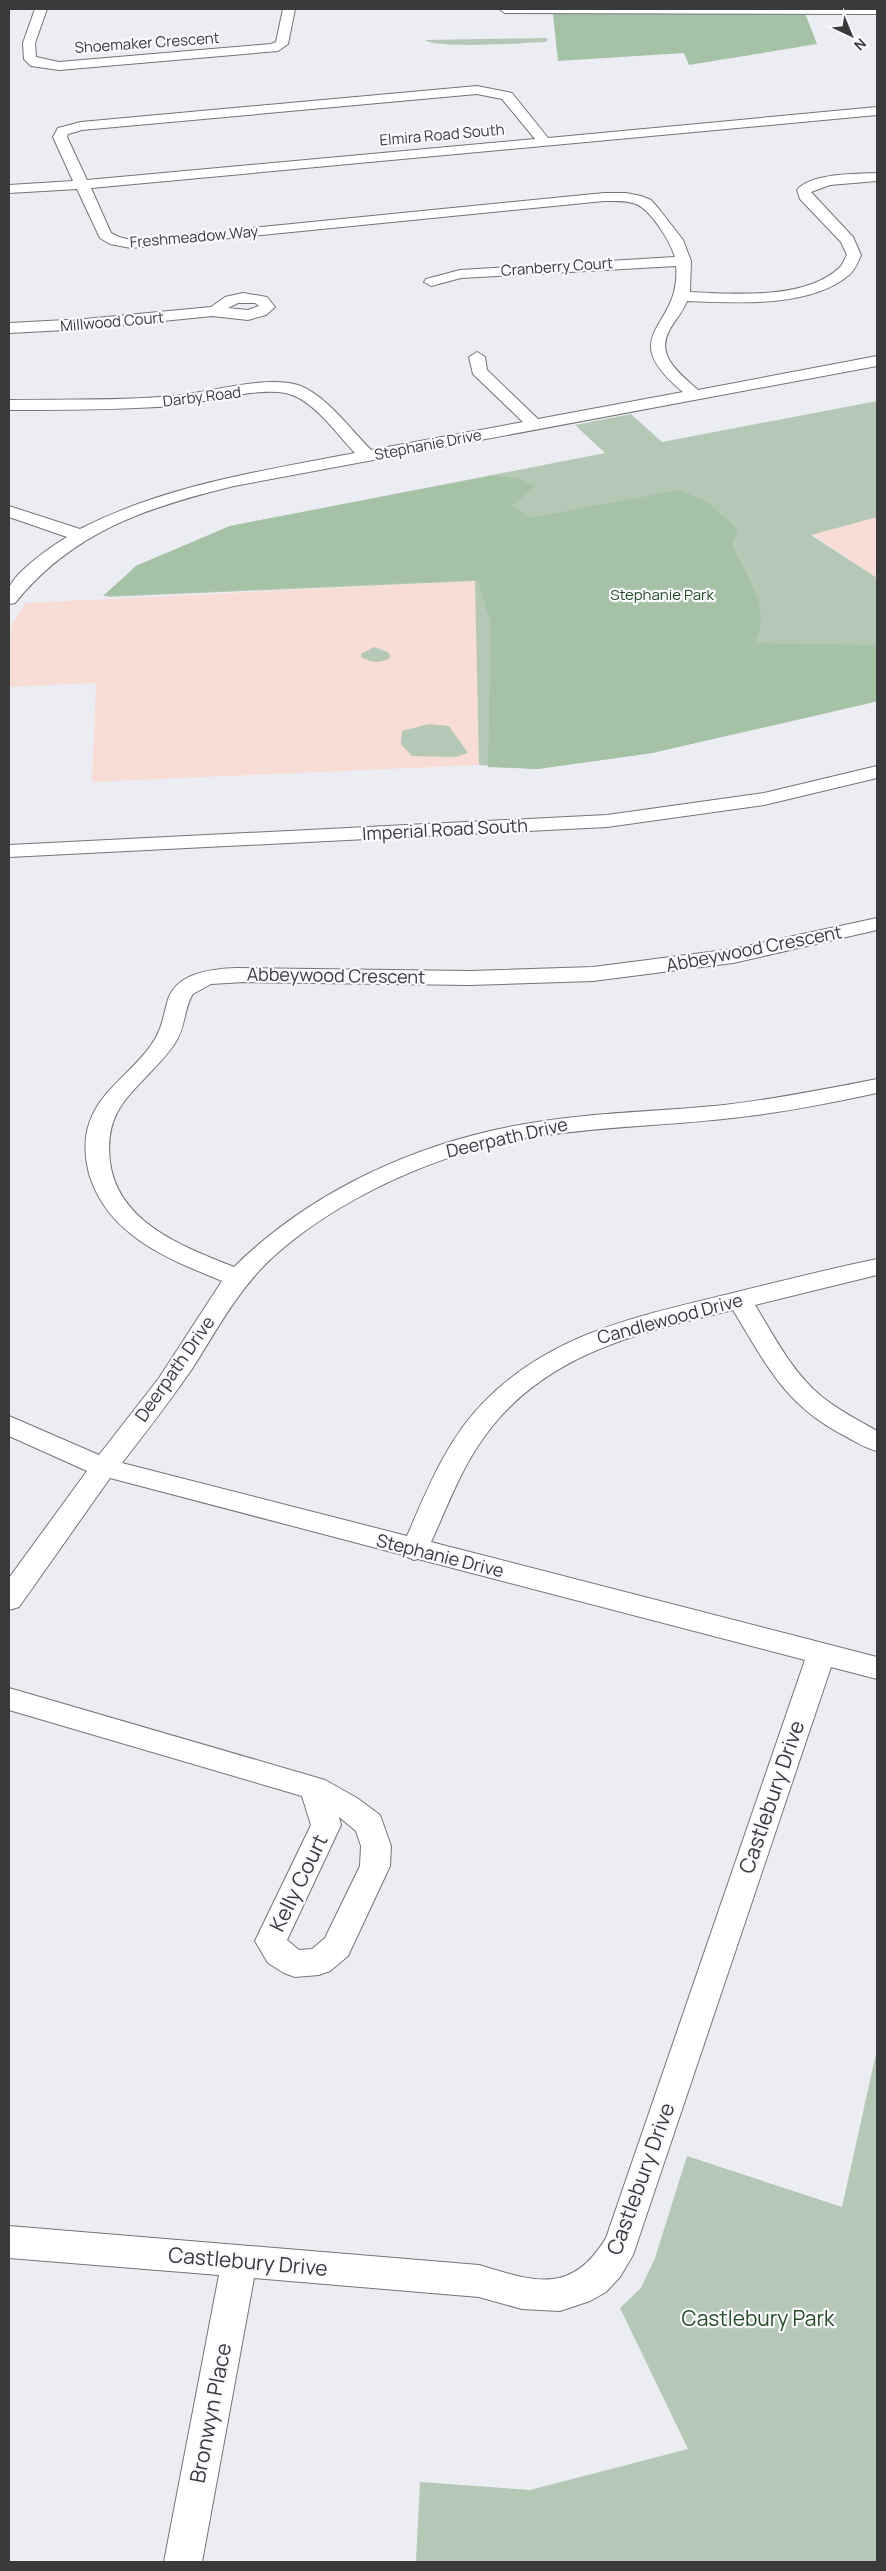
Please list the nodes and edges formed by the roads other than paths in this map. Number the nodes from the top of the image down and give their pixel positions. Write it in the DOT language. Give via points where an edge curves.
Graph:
graph roads {
  1 [pos="41,9"];
  2 [pos="289,9"];
  3 [pos="505,9"];
  4 [pos="877,10"];
  5 [pos="877,110"];
  6 [pos="544,142"];
  7 [pos="877,176"];
  8 [pos="82,185"];
  9 [pos="9,189"];
  10 [pos="684,261"];
  11 [pos="431,282"];
  12 [pos="681,296"];
  13 [pos="215,311"];
  14 [pos="9,328"];
  15 [pos="477,357"];
  16 [pos="877,361"];
  17 [pos="695,394"];
  18 [pos="9,405"];
  19 [pos="535,425"];
  20 [pos="367,456"];
  21 [pos="9,511"];
  22 [pos="80,535"];
  23 [pos="9,599"];
  24 [pos="877,772"];
  25 [pos="9,851"];
  26 [pos="877,924"];
  27 [pos="877,1086"];
  28 [pos="877,1267"];
  29 [pos="237,1278"];
  30 [pos="739,1300"];
  31 [pos="9,1424"];
  32 [pos="877,1442"];
  33 [pos="103,1467"];
  34 [pos="414,1550"];
  35 [pos="9,1600"];
  36 [pos="821,1654"];
  37 [pos="877,1668"];
  38 [pos="9,1699"];
  39 [pos="314,1788"];
  40 [pos="9,2242"];
  41 [pos="239,2263"];
  42 [pos="183,2562"];
  1 -- 2 [label="street, Shoemaker Crescent" via="30,43 30,58 36,63 59,66 274,48 282,44"];
  3 -- 4 [label="street"];
  5 -- 6 [label="street, Elmira Road South"];
  6 -- 8 [label="street, Elmira Road South"];
  6 -- 8 [label="street, Freshmeadow Way" via="507,96 500,92 477,90 91,125 69,129 60,137"];
  7 -- 12 [label="street" via="826,182 804,190 805,196 848,240 854,255 845,271 824,284 775,296"];
  8 -- 9 [label="street, Elmira Road South"];
  8 -- 10 [label="street, Freshmeadow Way" via="105,235 131,244 626,197 646,203 673,234"];
  10 -- 11 [label="street, Cranberry Court" via="460,274"];
  10 -- 12 [label="street, Freshmeadow Way" via="686,275"];
  12 -- 17 [label="street, Freshmeadow Way" via="657,344 666,369"];
  13 -- 14 [label="street, Millwood Court" via="99,324"];
  15 -- 19 [label="street" via="479,371"];
  16 -- 17 [label="street, Stephanie Drive"];
  17 -- 19 [label="street, Stephanie Drive"];
  18 -- 20 [label="street, Darby Road" via="149,403 283,387 310,397"];
  19 -- 20 [label="street, Stephanie Drive"];
  20 -- 22 [label="street, Stephanie Drive" via="189,492 136,509"];
  21 -- 22 [label="street"];
  22 -- 23 [label="street, Stephanie Drive" via="38,566"];
  24 -- 25 [label="street, Imperial Road South" via="764,799 607,821"];
  26 -- 29 [label="street, Abbeywood Crescent" via="733,956 593,974 470,978 244,975 198,980 185,988 179,998 172,1031 159,1051 104,1114 96,1159 109,1192 130,1220 143,1231 173,1250"];
  27 -- 29 [label="street, Deerpath Drive" via="741,1110 575,1123 469,1144 391,1172 348,1194 303,1222"];
  28 -- 30 [label="street, Candlewood Drive"];
  29 -- 33 [label="street, Deerpath Drive" via="182,1366"];
  30 -- 32 [label="street" via="803,1395 834,1419"];
  30 -- 34 [label="street, Candlewood Drive" via="603,1335 576,1347 521,1384 492,1409 470,1440 451,1471"];
  31 -- 33 [label="street, Stephanie Drive"];
  33 -- 34 [label="street, Stephanie Drive"];
  33 -- 35 [label="street, Deerpath Drive" via="58,1526"];
  34 -- 36 [label="street, Stephanie Drive"];
  36 -- 37 [label="street, Stephanie Drive"];
  36 -- 41 [label="street, Castlebury Drive" via="622,2244 604,2272 589,2285 562,2295 529,2295 479,2281"];
  38 -- 39 [label="street, Kelly Court"];
  39 -- 39 [label="street, Kelly Court" via="326,1825 271,1941 279,1954 295,1964 319,1962 337,1947 375,1866 376,1846 369,1824"];
  40 -- 41 [label="street, Castlebury Drive"];
  41 -- 42 [label="street, Bronwyn Place"];
}
